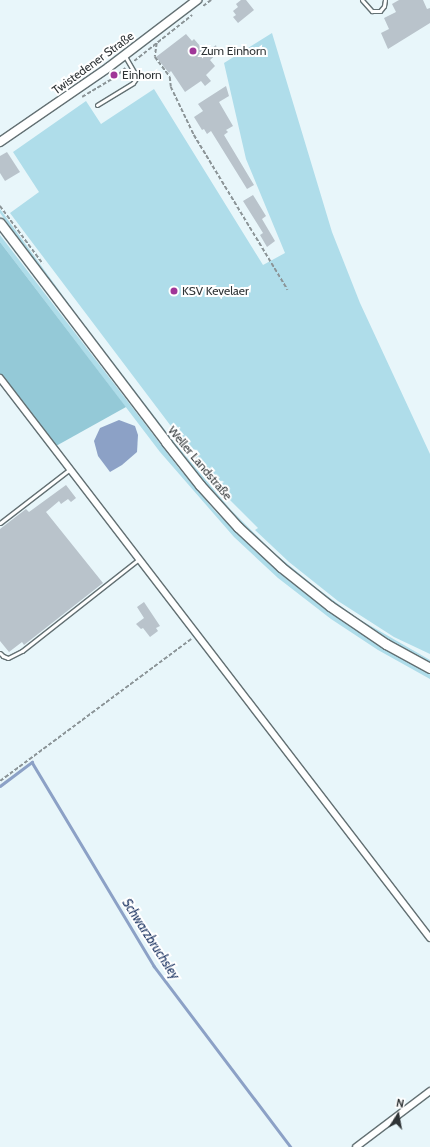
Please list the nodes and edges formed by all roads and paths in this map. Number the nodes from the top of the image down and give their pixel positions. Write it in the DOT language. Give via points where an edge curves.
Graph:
graph roads {
  1 [pos="197,0"];
  2 [pos="362,0"];
  3 [pos="385,0"];
  4 [pos="157,43"];
  5 [pos="125,56"];
  6 [pos="98,105"];
  7 [pos="0,142"];
  8 [pos="0,206"];
  9 [pos="0,223"];
  10 [pos="45,266"];
  11 [pos="288,290"];
  12 [pos="0,378"];
  13 [pos="70,469"];
  14 [pos="0,523"];
  15 [pos="139,559"];
  16 [pos="198,634"];
  17 [pos="0,653"];
  18 [pos="430,668"];
  19 [pos="0,781"];
  20 [pos="430,938"];
  21 [pos="430,1091"];
  22 [pos="356,1147"];
  1 -- 5 [label="street, Twistedener Straße"];
  2 -- 3 [label="lane" via="372,11 380,11"];
  4 -- 11 [label="path" via="155,57 170,77 171,87 194,135"];
  5 -- 6 [label="lane" via="137,78 133,84"];
  5 -- 7 [label="street, Twistedener Straße"];
  8 -- 10 [label="path"];
  9 -- 18 [label="main road, Weller Landstraße" via="200,486 238,527 281,567 330,606 386,644"];
  12 -- 13 [label="street"];
  13 -- 14 [label="lane"];
  13 -- 15 [label="street"];
  15 -- 16 [label="street"];
  15 -- 17 [label="lane" via="22,651 8,658"];
  16 -- 19 [label="path"];
  16 -- 20 [label="street"];
  21 -- 22 [label="street"];
}
